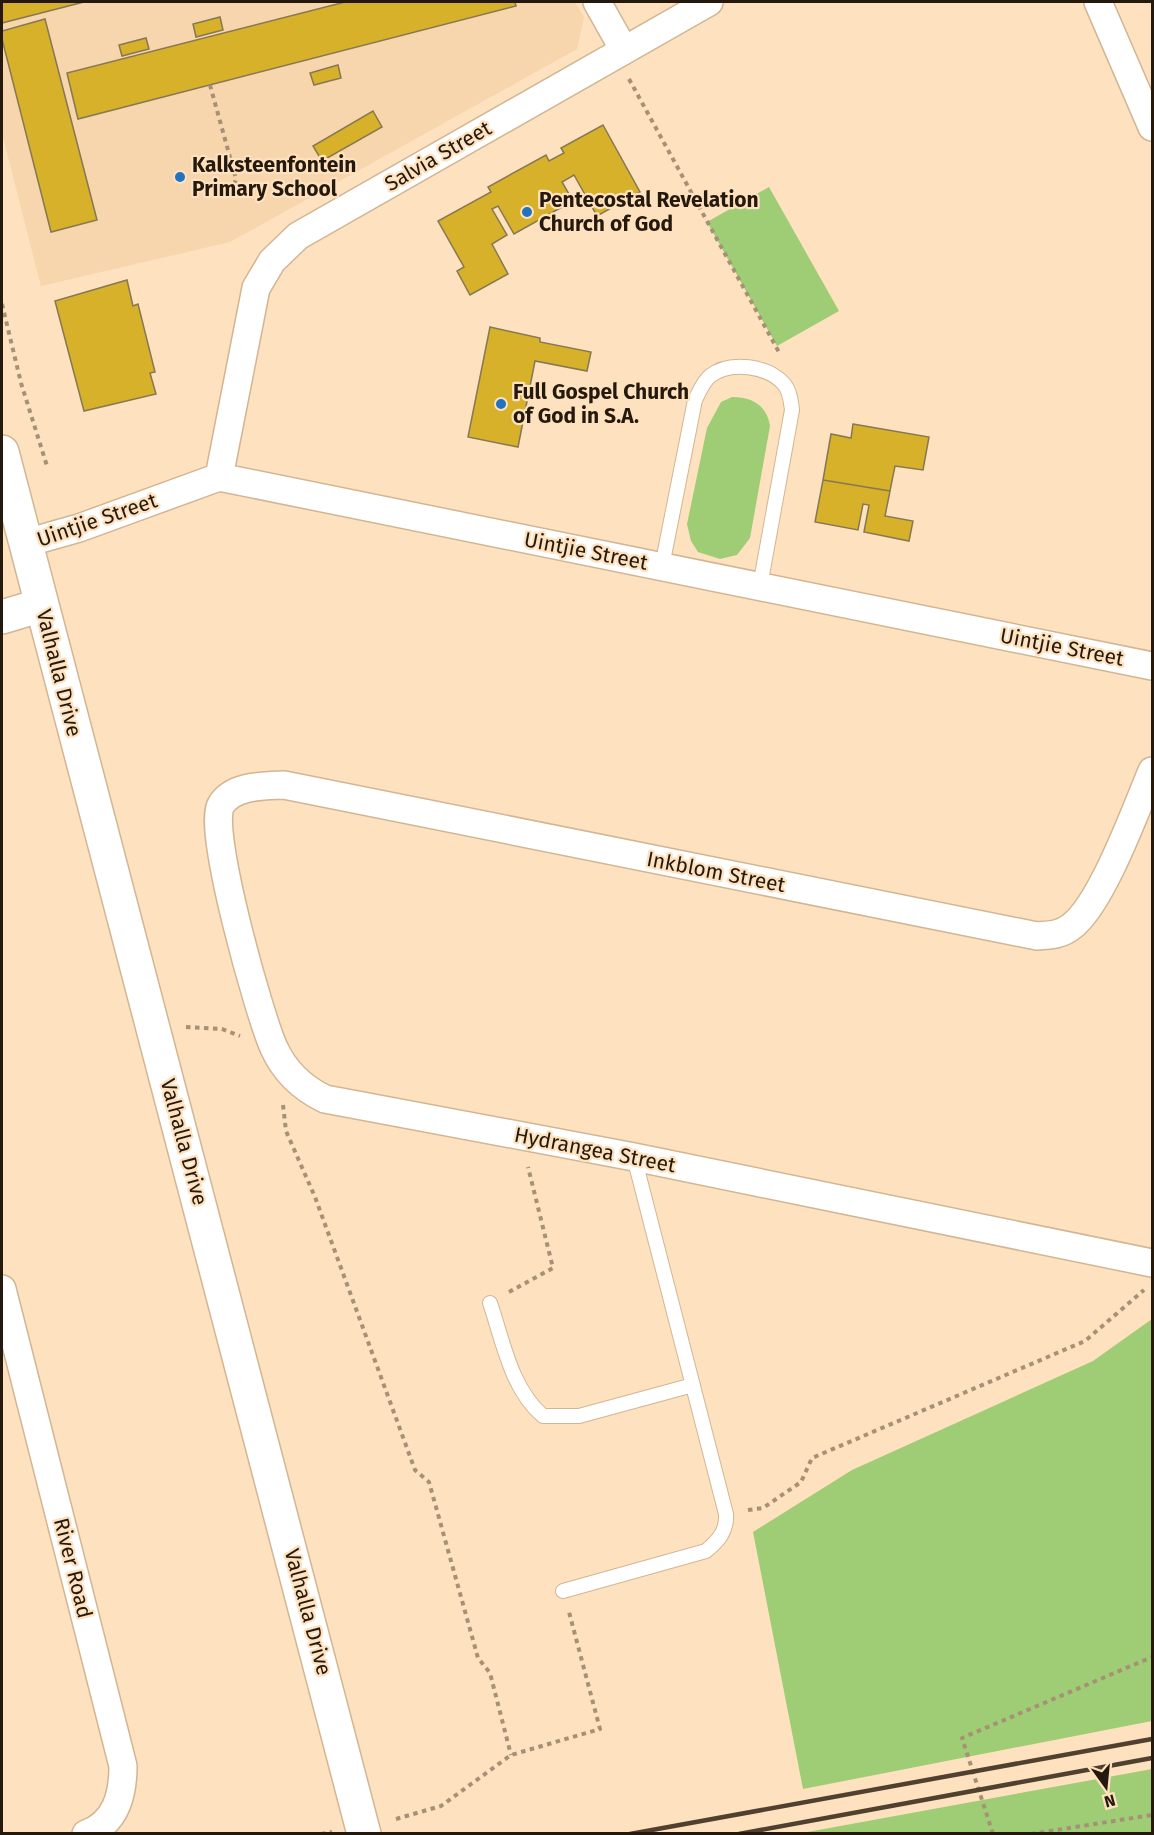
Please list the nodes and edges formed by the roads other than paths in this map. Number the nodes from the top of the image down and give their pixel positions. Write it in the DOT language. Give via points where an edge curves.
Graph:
graph roads {
  1 [pos="597,2"];
  2 [pos="709,2"];
  3 [pos="1098,2"];
  4 [pos="620,52"];
  5 [pos="1152,127"];
  6 [pos="2,452"];
  7 [pos="219,477"];
  8 [pos="26,543"];
  9 [pos="662,566"];
  10 [pos="760,586"];
  11 [pos="42,605"];
  12 [pos="2,617"];
  13 [pos="1152,666"];
  14 [pos="1152,771"];
  15 [pos="218,836"];
  16 [pos="634,1157"];
  17 [pos="1152,1263"];
  18 [pos="2,1289"];
  19 [pos="490,1303"];
  20 [pos="693,1385"];
  21 [pos="563,1591"];
  22 [pos="86,1833"];
  23 [pos="364,1833"];
  1 -- 4 [label="street"];
  2 -- 4 [label="street, Salvia Street"];
  3 -- 5 [label="street"];
  4 -- 7 [label="street, Salvia Street" via="298,236 272,261 256,288"];
  6 -- 8 [label="main road, Valhalla Drive"];
  7 -- 8 [label="street, Uintjie Street"];
  7 -- 9 [label="street, Uintjie Street"];
  8 -- 11 [label="main road, Valhalla Drive"];
  9 -- 10 [label="street, Uintjie Street"];
  9 -- 10 [label="lane" via="695,400 709,376 722,369 744,366 772,374 785,385 792,410"];
  10 -- 13 [label="street, Uintjie Street"];
  11 -- 12 [label="main road"];
  11 -- 23 [label="main road, Valhalla Drive"];
  14 -- 15 [label="street, Inkblom Street" via="1096,898 1083,916 1059,934 1037,936 284,785 232,794 221,804 216,816"];
  15 -- 16 [label="street, Hydrangea Street" via="238,926 274,1048 304,1089 325,1099"];
  16 -- 17 [label="street, Hydrangea Street"];
  16 -- 20 [label="lane"];
  18 -- 22 [label="street, River Road" via="123,1766 123,1784 114,1811 107,1822"];
  19 -- 20 [label="lane" via="510,1365 528,1403 543,1416 579,1416"];
  20 -- 21 [label="lane" via="726,1514 727,1525 718,1541 706,1551"];
}
